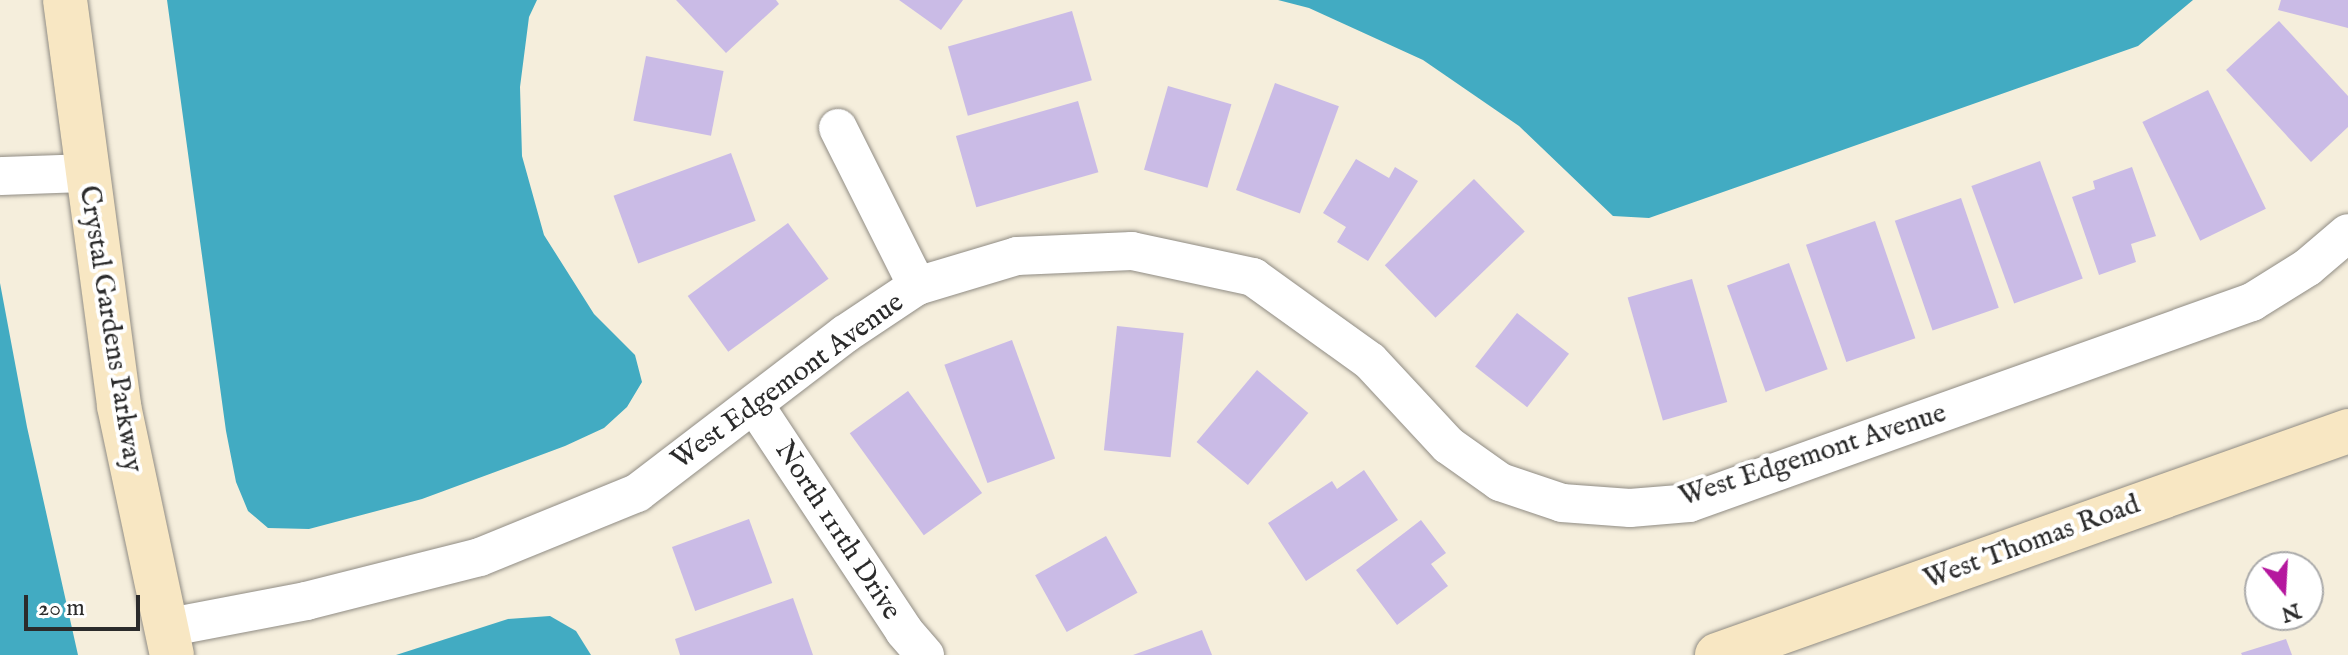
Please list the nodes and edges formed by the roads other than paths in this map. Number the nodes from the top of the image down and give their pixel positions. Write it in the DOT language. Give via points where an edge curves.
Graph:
graph roads {
  1 [pos="65,0"];
  2 [pos="838,128"];
  3 [pos="85,173"];
  4 [pos="0,176"];
  5 [pos="2348,233"];
  6 [pos="917,286"];
  7 [pos="754,404"];
  8 [pos="2348,431"];
  9 [pos="168,641"];
  10 [pos="925,655"];
  11 [pos="1717,655"];
  1 -- 3 [label="main road, Crystal Gardens Parkway"];
  2 -- 6 [label="street"];
  3 -- 4 [label="street"];
  3 -- 9 [label="main road, Crystal Gardens Parkway" via="119,406"];
  5 -- 6 [label="street, West Edgemont Avenue" via="2308,267 2252,302 1689,503 1630,508 1562,503 1500,482 1448,445 1370,361 1253,277 1132,251 1017,256"];
  6 -- 7 [label="street, West Edgemont Avenue"];
  7 -- 9 [label="street, West Edgemont Avenue" via="637,493 480,557"];
  7 -- 10 [label="street, North 111th Drive"];
  8 -- 11 [label="main road, West Thomas Road"];
}
